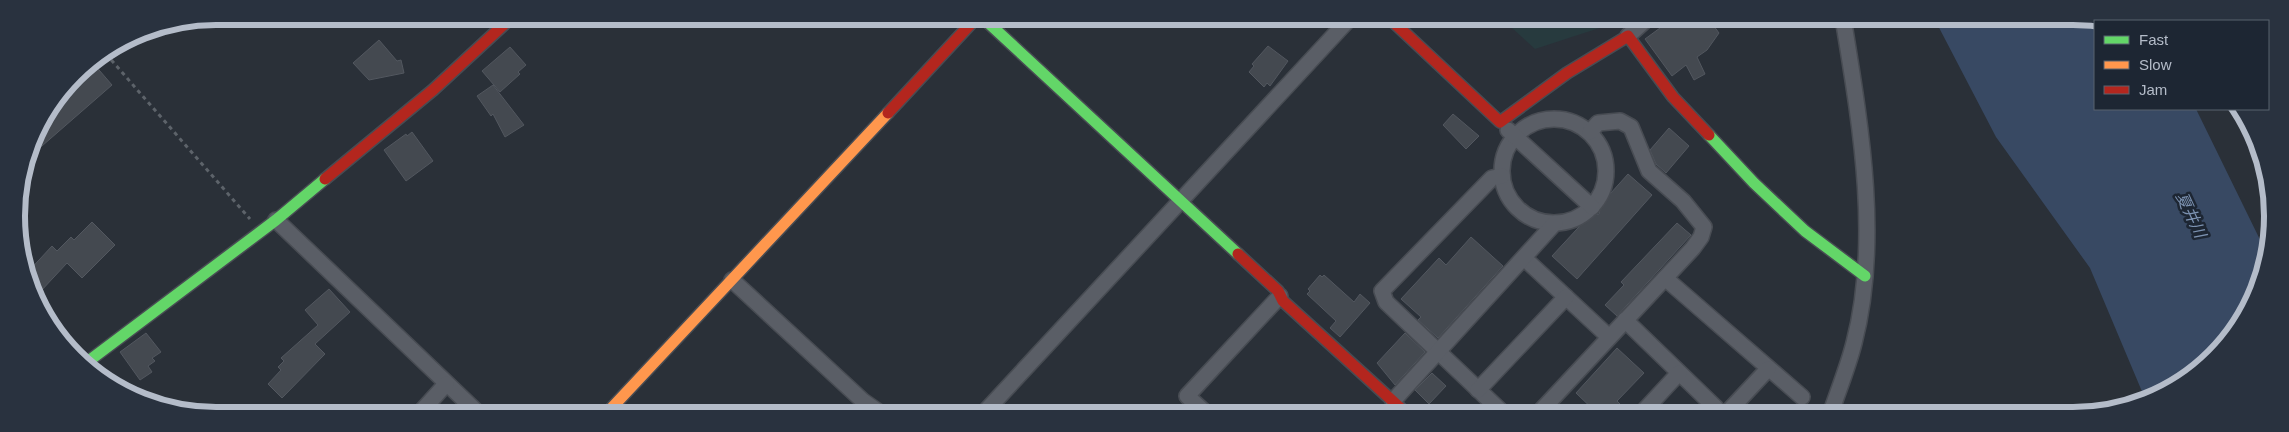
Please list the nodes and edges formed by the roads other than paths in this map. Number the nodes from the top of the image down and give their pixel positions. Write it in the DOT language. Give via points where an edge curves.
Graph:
graph roads {
  1 [pos="502,25"];
  2 [pos="971,25"];
  3 [pos="991,25"];
  4 [pos="1343,25"];
  5 [pos="1397,25"];
  6 [pos="1640,25"];
  7 [pos="1844,25"];
  8 [pos="1628,36"];
  9 [pos="1500,122"];
  10 [pos="1590,132"];
  11 [pos="1514,136"];
  12 [pos="1502,176"];
  13 [pos="1179,201"];
  14 [pos="1592,207"];
  15 [pos="276,220"];
  16 [pos="1555,223"];
  17 [pos="1524,258"];
  18 [pos="1865,276"];
  19 [pos="1666,278"];
  20 [pos="732,280"];
  21 [pos="1280,296"];
  22 [pos="1566,297"];
  23 [pos="1625,320"];
  24 [pos="1610,337"];
  25 [pos="1439,352"];
  26 [pos="90,360"];
  27 [pos="1768,369"];
  28 [pos="1679,373"];
  29 [pos="446,384"];
  30 [pos="1478,390"];
  31 [pos="1802,397"];
  32 [pos="1393,401"];
  33 [pos="425,407"];
  34 [pos="471,407"];
  35 [pos="613,407"];
  36 [pos="871,407"];
  37 [pos="989,407"];
  38 [pos="1200,407"];
  39 [pos="1399,407"];
  40 [pos="1496,407"];
  41 [pos="1544,407"];
  42 [pos="1647,407"];
  43 [pos="1715,407"];
  44 [pos="1732,407"];
  45 [pos="1833,407"];
  1 -- 15 [label="street" via="433,90"];
  2 -- 20 [label="street"];
  3 -- 13 [label="street"];
  4 -- 13 [label="street"];
  5 -- 9 [label="street"];
  6 -- 8 [label="street"];
  7 -- 18 [label="street" via="1858,111 1866,197"];
  8 -- 9 [label="street"];
  8 -- 18 [label="street" via="1672,97 1754,183 1805,231"];
  9 -- 11 [label="street"];
  10 -- 11 [label="street" via="1572,121 1551,118 1531,124"];
  10 -- 14 [label="street" via="1606,161 1606,177"];
  10 -- 19 [label="street" via="1598,123 1611,120 1620,120 1630,127 1649,171 1683,201 1704,227 1693,248"];
  11 -- 12 [label="street" via="1502,162"];
  11 -- 14 [label="street"];
  12 -- 16 [label="street" via="1505,191 1519,210 1539,221"];
  12 -- 25 [label="street" via="1492,178 1382,291 1386,302"];
  13 -- 21 [label="street"];
  13 -- 37 [label="street"];
  14 -- 16 [label="street" via="1575,218"];
  15 -- 26 [label="street"];
  15 -- 29 [label="street"];
  16 -- 17 [label="street"];
  17 -- 22 [label="street"];
  17 -- 25 [label="street"];
  18 -- 45 [label="street" via="1854,342"];
  19 -- 23 [label="street"];
  19 -- 27 [label="street"];
  20 -- 35 [label="street"];
  20 -- 36 [label="street"];
  21 -- 32 [label="street"];
  21 -- 38 [label="street" via="1188,396"];
  22 -- 24 [label="street"];
  22 -- 30 [label="street"];
  23 -- 24 [label="street"];
  23 -- 28 [label="street"];
  24 -- 41 [label="street"];
  25 -- 30 [label="street"];
  25 -- 32 [label="street"];
  27 -- 31 [label="street"];
  27 -- 44 [label="street"];
  28 -- 42 [label="street"];
  28 -- 43 [label="street"];
  29 -- 33 [label="street"];
  29 -- 34 [label="street"];
  30 -- 40 [label="street"];
  32 -- 39 [label="street"];
}
